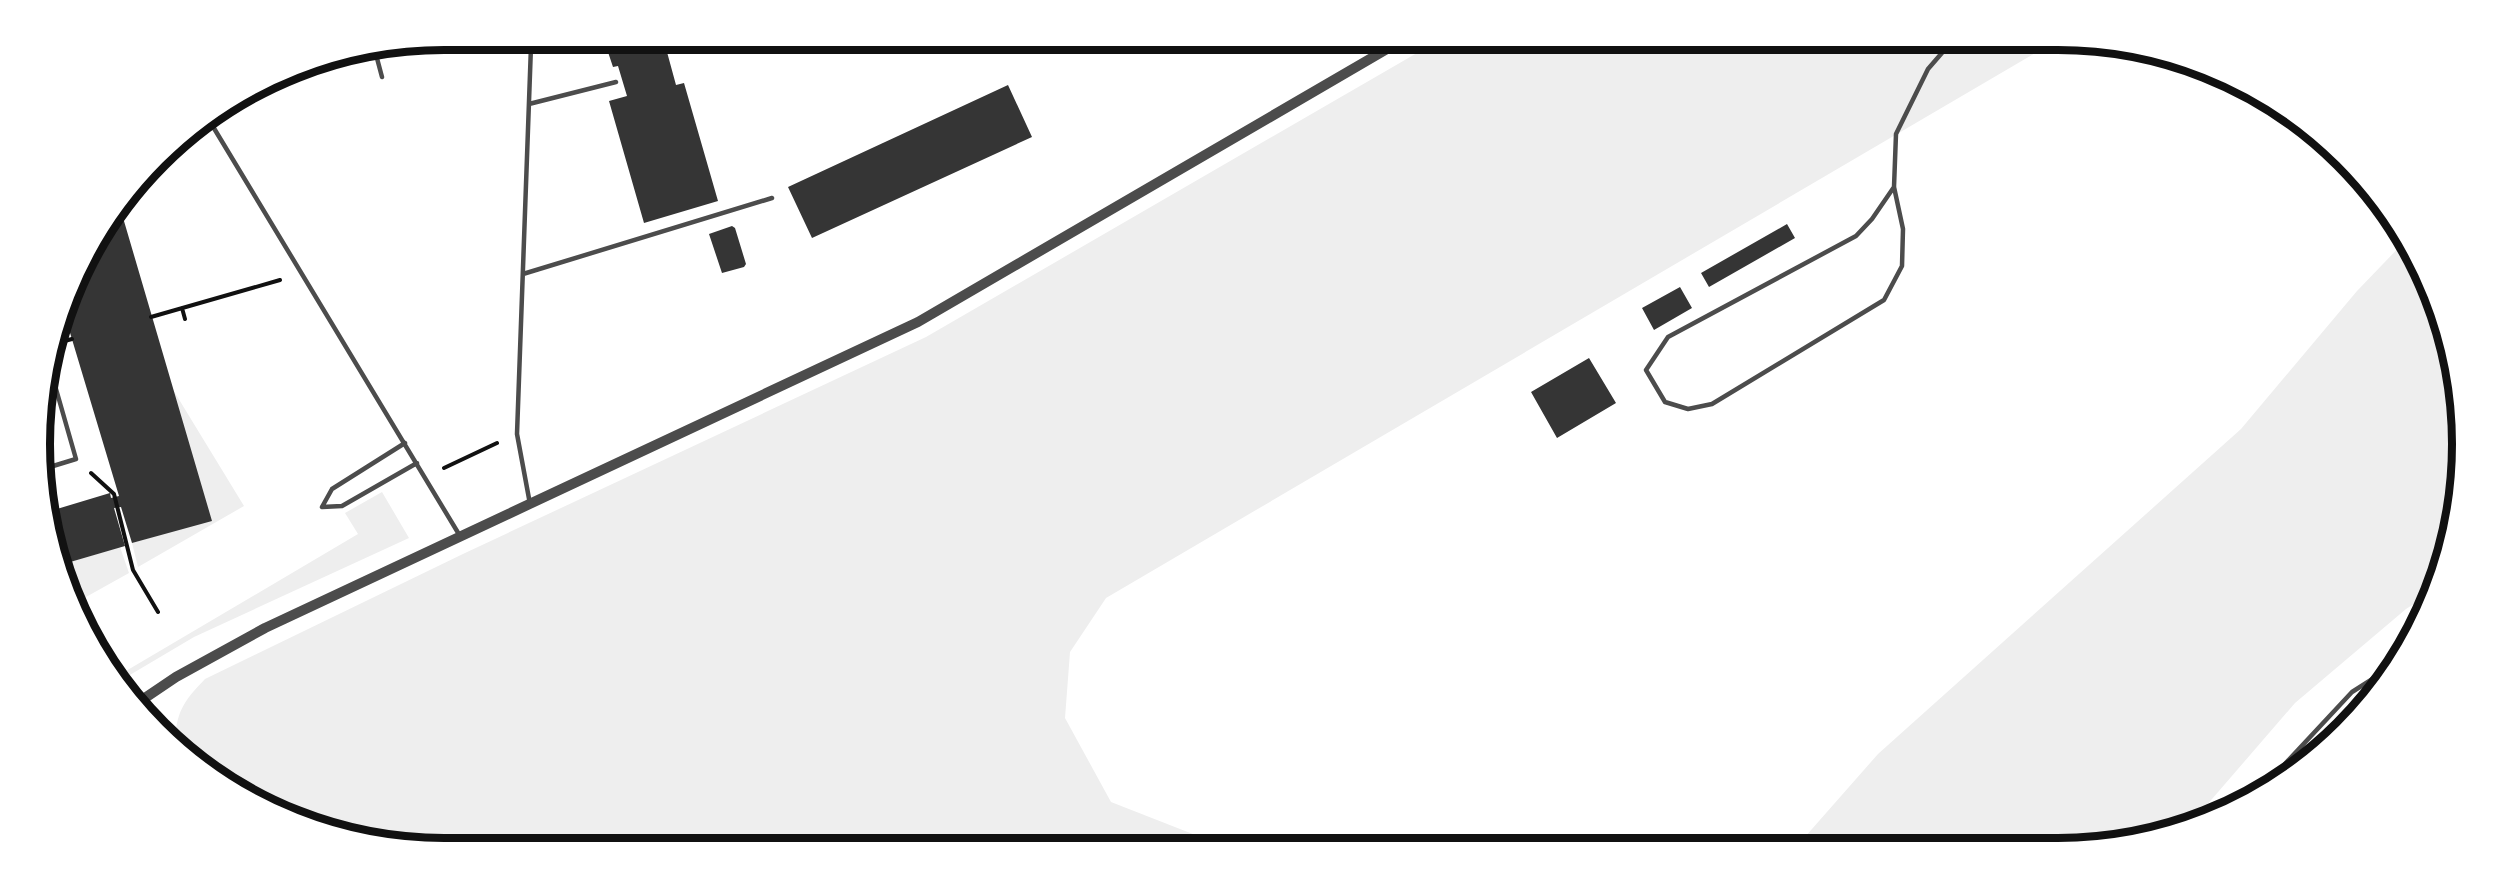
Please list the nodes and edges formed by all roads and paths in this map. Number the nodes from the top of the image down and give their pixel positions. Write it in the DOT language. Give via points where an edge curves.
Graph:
graph roads {
  1 [pos="531,50"];
  2 [pos="1385,50"];
  3 [pos="1944,50"];
  4 [pos="376,56"];
  5 [pos="382,77"];
  6 [pos="616,82"];
  7 [pos="529,104"];
  8 [pos="212,125"];
  9 [pos="1894,188"];
  10 [pos="772,198"];
  11 [pos="302,273"];
  12 [pos="523,274"];
  13 [pos="182,308"];
  14 [pos="151,317"];
  15 [pos="185,319"];
  16 [pos="72,339"];
  17 [pos="63,341"];
  18 [pos="54,384"];
  19 [pos="517,434"];
  20 [pos="405,443"];
  21 [pos="76,459"];
  22 [pos="417,463"];
  23 [pos="50,467"];
  24 [pos="425,476"];
  25 [pos="530,504"];
  26 [pos="460,536"];
  27 [pos="158,612"];
  28 [pos="2376,677"];
  29 [pos="143,699"];
  30 [pos="2278,771"];
  1 -- 7 [label="lane"];
  2 -- 25 [label="street" via="918,322"];
  3 -- 9 [label="lane" via="1928,69 1896,134"];
  4 -- 5 [label="lane"];
  6 -- 7 [label="lane"];
  7 -- 12 [label="lane"];
  8 -- 11 [label="lane"];
  9 -- 9 [label="lane" via="1903,229 1902,266 1884,300 1712,404 1688,409 1665,402 1646,370 1668,337 1856,236"];
  10 -- 12 [label="lane"];
  11 -- 13 [label="path"];
  11 -- 20 [label="lane"];
  12 -- 19 [label="lane"];
  13 -- 14 [label="path"];
  13 -- 15 [label="path"];
  16 -- 17 [label="path"];
  18 -- 21 [label="lane"];
  19 -- 24 [label="path"];
  19 -- 25 [label="lane"];
  20 -- 22 [label="lane"];
  20 -- 22 [label="lane" via="332,489 322,507 342,506"];
  21 -- 23 [label="lane"];
  21 -- 27 [label="path" via="114,495 133,570"];
  22 -- 24 [label="lane"];
  24 -- 26 [label="lane"];
  25 -- 26 [label="street"];
  26 -- 29 [label="street" via="265,628"];
  28 -- 30 [label="lane" via="2352,692"];
}
